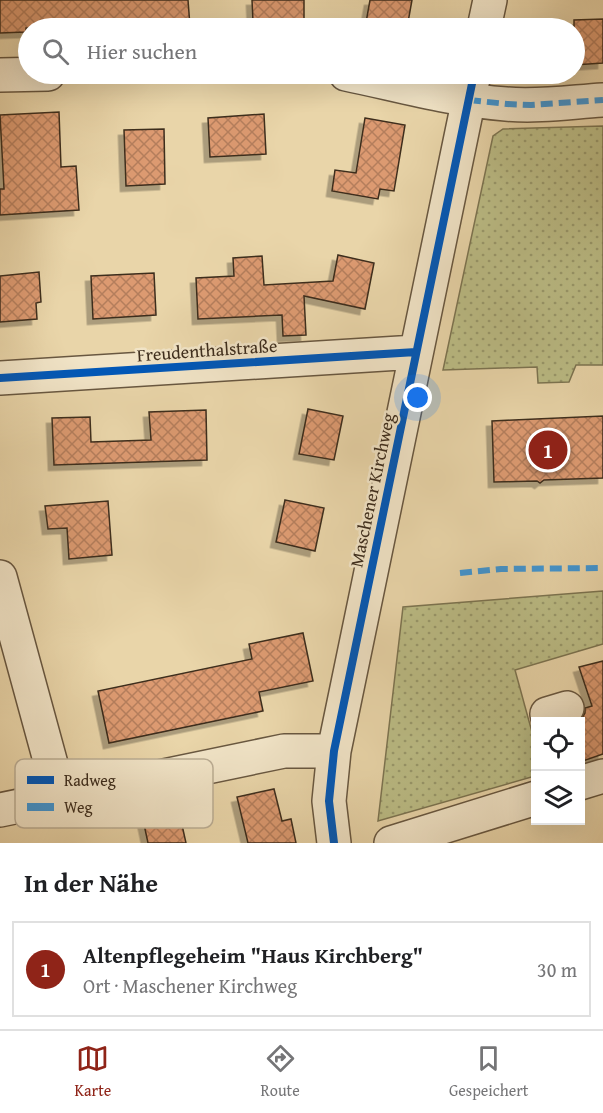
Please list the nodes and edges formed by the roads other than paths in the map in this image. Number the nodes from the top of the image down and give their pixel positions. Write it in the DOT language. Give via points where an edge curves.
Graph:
graph roads {
  1 [pos="490,0"];
  2 [pos="486,18"];
  3 [pos="0,75"];
  4 [pos="18,75"];
  5 [pos="443,84"];
  6 [pos="472,87"];
  7 [pos="603,100"];
  8 [pos="416,352"];
  9 [pos="0,378"];
  10 [pos="0,577"];
  11 [pos="334,751"];
  12 [pos="50,759"];
  13 [pos="213,766"];
  14 [pos="603,776"];
  15 [pos="585,781"];
  16 [pos="531,800"];
  17 [pos="15,807"];
  18 [pos="0,810"];
  19 [pos="334,843"];
  20 [pos="391,843"];
  1 -- 2 [label="street"];
  3 -- 4 [label="street"];
  5 -- 6 [label="street"];
  6 -- 7 [label="street" via="507,104"];
  6 -- 8 [label="street, Maschener Kirchweg"];
  8 -- 9 [label="street, Freudenthalstraße"];
  8 -- 11 [label="street, Maschener Kirchweg"];
  10 -- 12 [label="street"];
  11 -- 13 [label="street" via="284,751"];
  11 -- 19 [label="street, Maschener Kirchweg" via="329,801"];
  14 -- 15 [label="street"];
  16 -- 20 [label="street"];
  17 -- 18 [label="street"];
}
